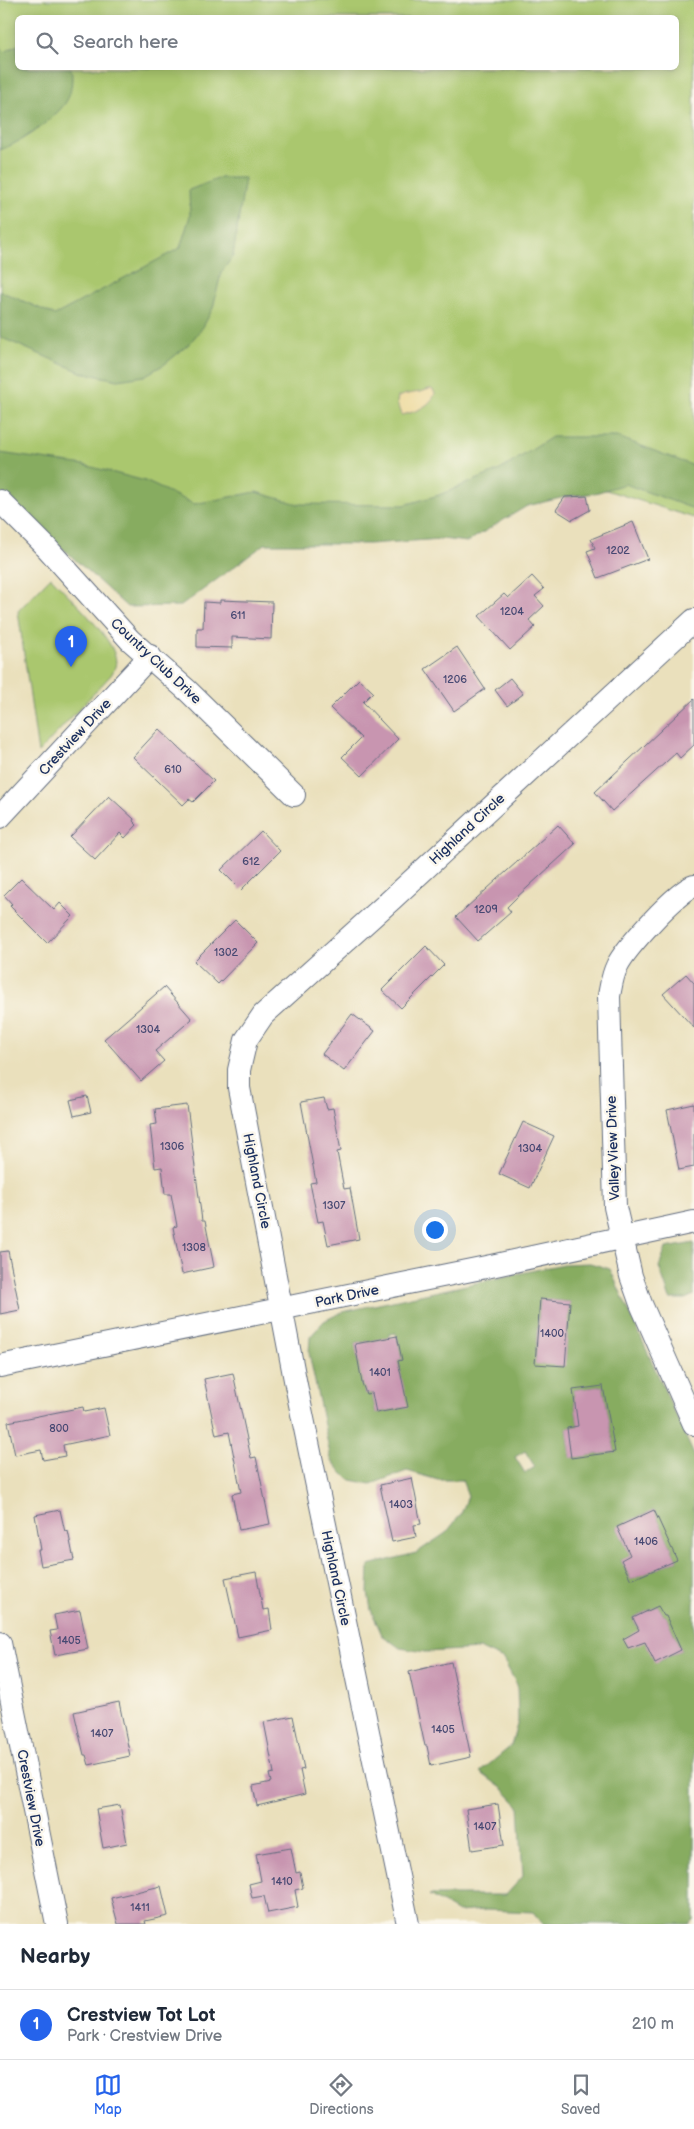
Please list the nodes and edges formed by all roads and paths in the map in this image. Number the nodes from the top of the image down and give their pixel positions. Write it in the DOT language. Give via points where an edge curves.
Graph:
graph roads {
  1 [pos="0,501"];
  2 [pos="694,620"];
  3 [pos="150,656"];
  4 [pos="294,795"];
  5 [pos="0,817"];
  6 [pos="692,887"];
  7 [pos="694,1222"];
  8 [pos="621,1237"];
  9 [pos="281,1309"];
  10 [pos="0,1366"];
  11 [pos="694,1424"];
  12 [pos="0,1643"];
  13 [pos="57,1924"];
  14 [pos="408,1924"];
  1 -- 3 [label="street, Country Club Drive" via="130,640"];
  2 -- 9 [label="street, Highland Circle" via="263,1015 246,1040 240,1061 239,1088"];
  3 -- 4 [label="street, Country Club Drive"];
  3 -- 5 [label="street, Crestview Drive"];
  6 -- 8 [label="street, Valley View Drive" via="678,895 626,951 612,981 615,1208"];
  7 -- 8 [label="street, Park Drive"];
  8 -- 9 [label="street, Park Drive"];
  8 -- 11 [label="street, Valley View Drive" via="641,1304"];
  9 -- 10 [label="street, Park Drive"];
  9 -- 14 [label="street, Highland Circle"];
  12 -- 13 [label="street, Crestview Drive"];
}
